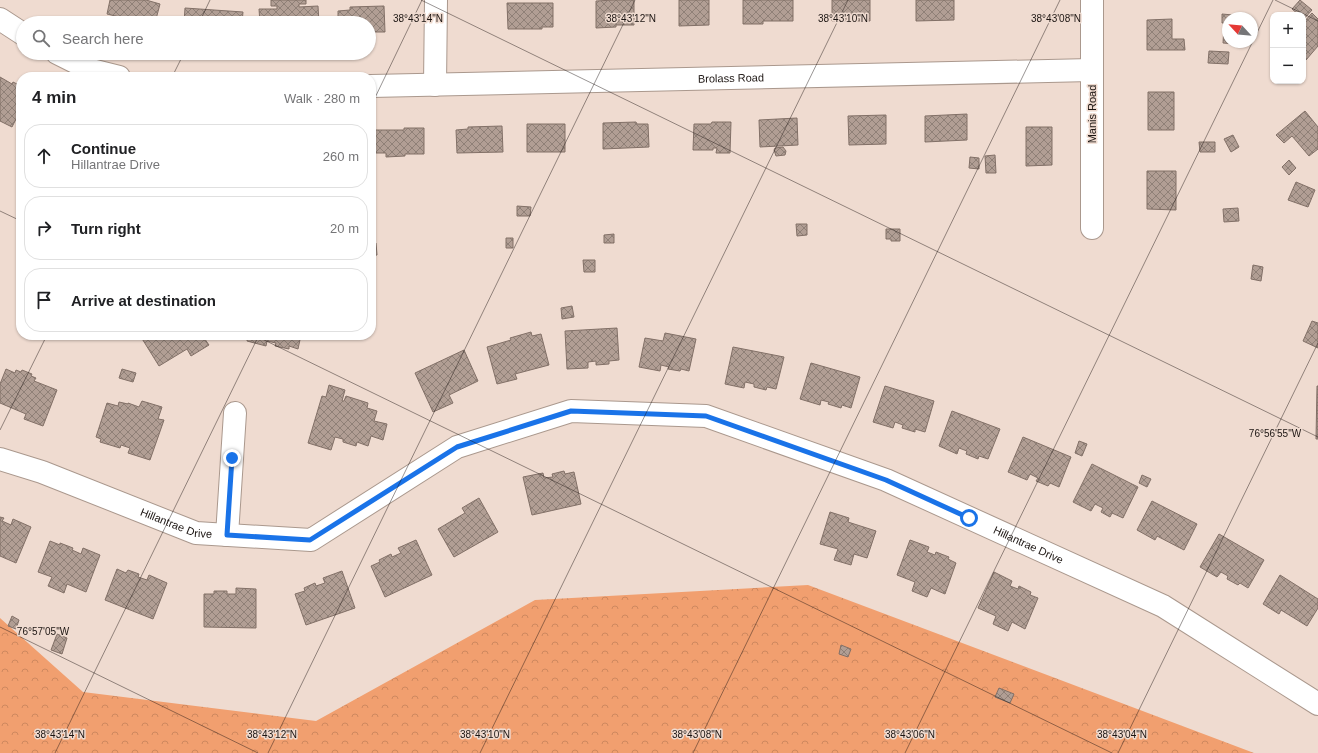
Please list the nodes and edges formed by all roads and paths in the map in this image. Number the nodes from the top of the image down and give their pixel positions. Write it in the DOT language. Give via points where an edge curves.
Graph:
graph roads {
  1 [pos="436,0"];
  2 [pos="1092,0"];
  3 [pos="0,19"];
  4 [pos="16,29"];
  5 [pos="71,60"];
  6 [pos="1091,70"];
  7 [pos="99,72"];
  8 [pos="436,85"];
  9 [pos="376,86"];
  10 [pos="1092,228"];
  11 [pos="235,412"];
  12 [pos="0,459"];
  13 [pos="227,535"];
  14 [pos="1318,704"];
  1 -- 8 [label="street"];
  2 -- 6 [label="street, Manis Road"];
  3 -- 4 [label="street"];
  5 -- 7 [label="street"];
  6 -- 8 [label="street, Brolass Road"];
  6 -- 10 [label="street, Manis Road"];
  8 -- 9 [label="street, Brolass Road"];
  11 -- 13 [label="street"];
  12 -- 13 [label="street, Hillantrae Drive" via="42,472 196,533"];
  13 -- 14 [label="street, Hillantrae Drive" via="310,540 457,447 571,411 706,416 886,480 1163,606"];
}
